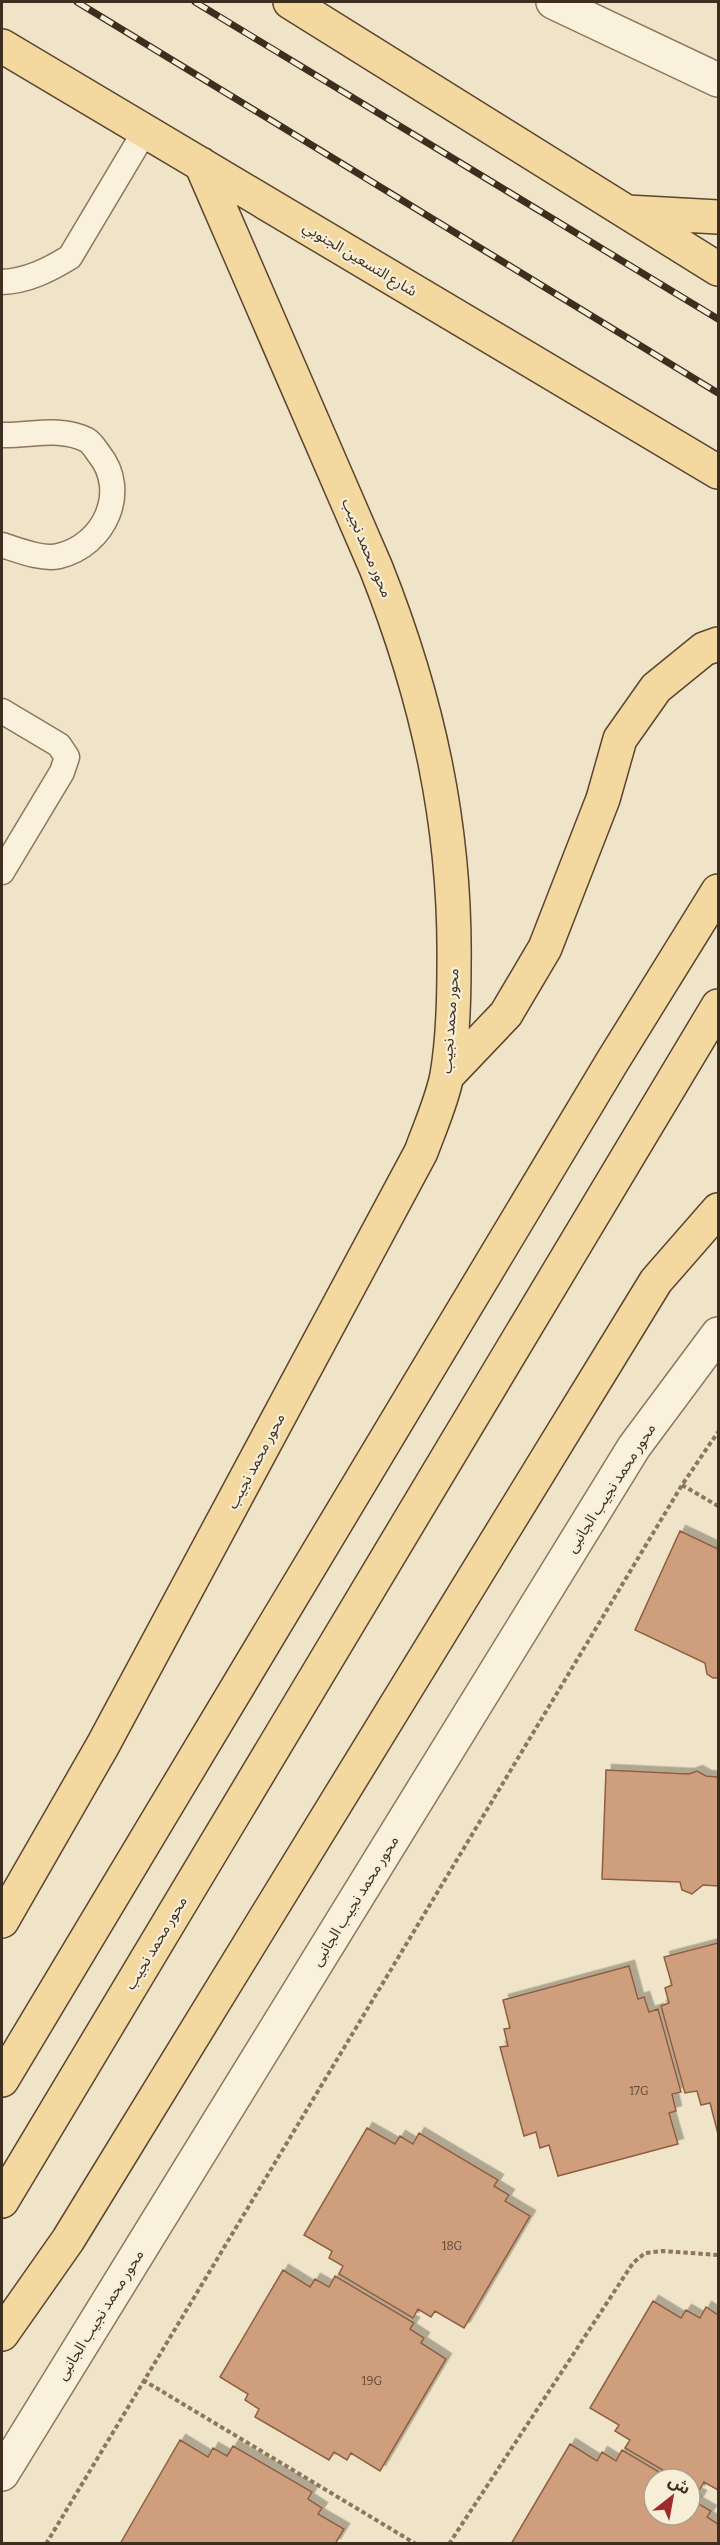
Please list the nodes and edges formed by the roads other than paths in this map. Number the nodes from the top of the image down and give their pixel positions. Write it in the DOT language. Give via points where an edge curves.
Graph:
graph roads {
  1 [pos="290,2"];
  2 [pos="553,2"];
  3 [pos="2,45"];
  4 [pos="718,80"];
  5 [pos="145,131"];
  6 [pos="201,164"];
  7 [pos="622,211"];
  8 [pos="718,217"];
  9 [pos="718,270"];
  10 [pos="2,282"];
  11 [pos="2,435"];
  12 [pos="718,472"];
  13 [pos="2,545"];
  14 [pos="718,644"];
  15 [pos="2,711"];
  16 [pos="2,872"];
  17 [pos="718,891"];
  18 [pos="718,1006"];
  19 [pos="447,1076"];
  20 [pos="718,1210"];
  21 [pos="718,1334"];
  22 [pos="2,1921"];
  23 [pos="2,2080"];
  24 [pos="2,2201"];
  25 [pos="2,2334"];
  26 [pos="2,2474"];
  1 -- 7 [label="main road"];
  2 -- 4 [label="street"];
  3 -- 5 [label="main road, شارع التسعين الجنوبي"];
  5 -- 6 [label="main road, شارع التسعين الجنوبي"];
  5 -- 10 [label="lane" via="70,257 38,274"];
  6 -- 12 [label="main road, شارع التسعين الجنوبي"];
  6 -- 19 [label="main road, محور محمد نجيب" via="376,568 423,704 440,777 455,926"];
  7 -- 8 [label="main road"];
  7 -- 9 [label="main road"];
  11 -- 13 [label="lane" via="52,432 88,440 110,467 113,506 93,539 59,556 26,553"];
  14 -- 19 [label="main road" via="704,649 656,688 620,739 603,799 545,948 506,1014"];
  15 -- 16 [label="lane" via="59,745 67,757 62,772"];
  17 -- 23 [label="main road"];
  18 -- 24 [label="main road, محور محمد نجيب"];
  19 -- 22 [label="main road, محور محمد نجيب" via="421,1152 104,1746"];
  20 -- 25 [label="main road" via="656,1281 69,2240"];
  21 -- 26 [label="street, محور محمد نجيب الجانبى" via="634,1447"];
}
